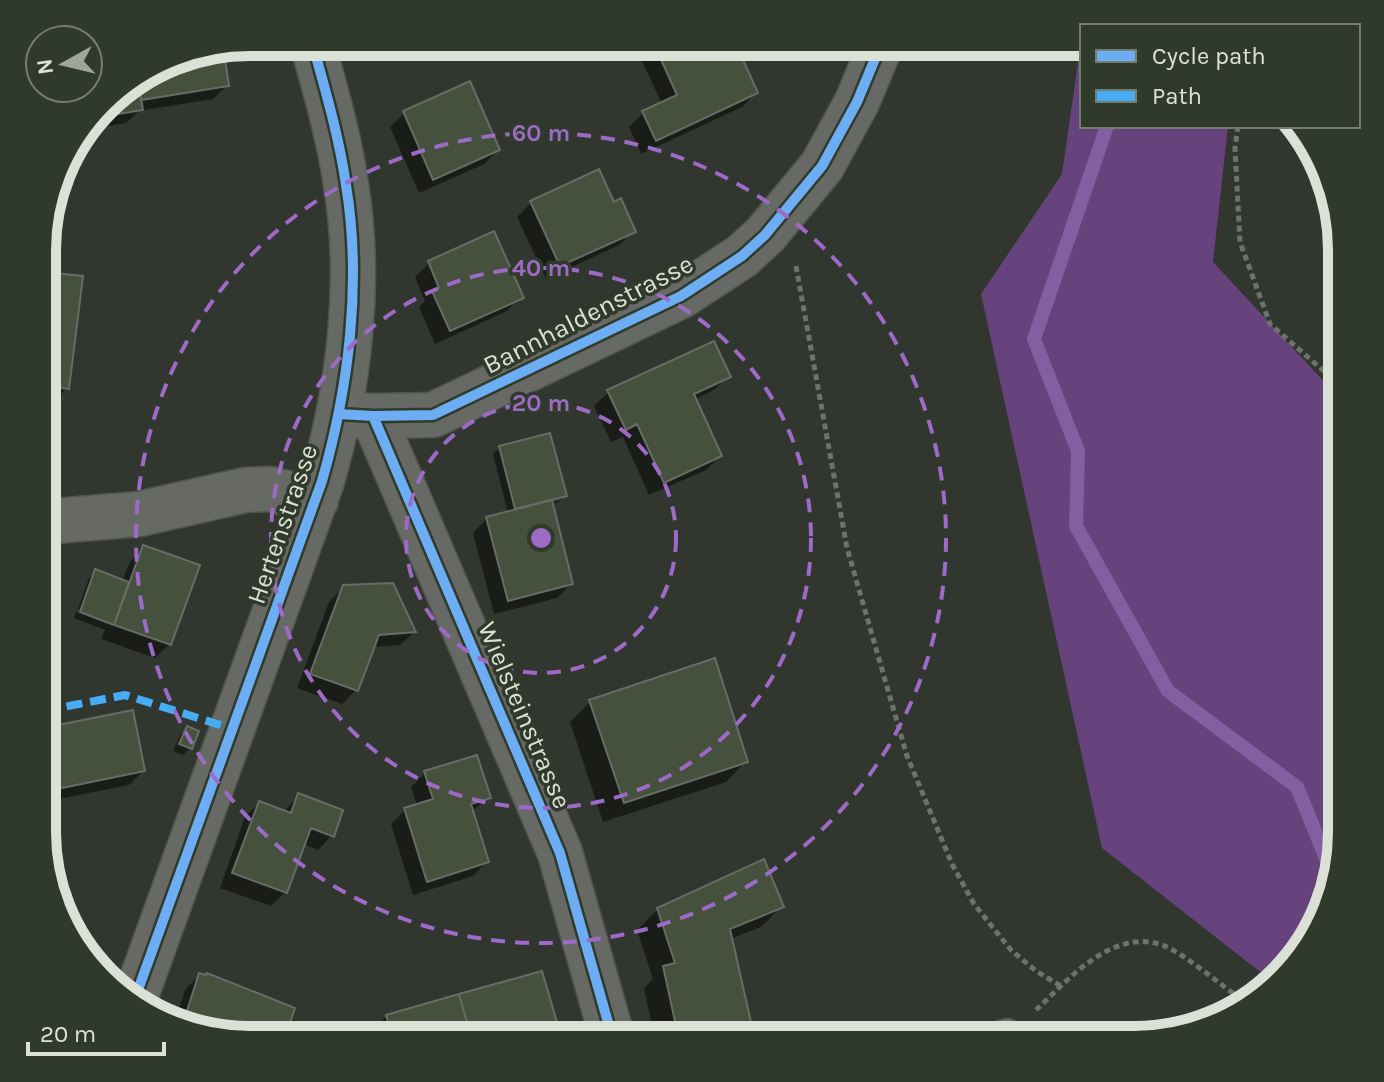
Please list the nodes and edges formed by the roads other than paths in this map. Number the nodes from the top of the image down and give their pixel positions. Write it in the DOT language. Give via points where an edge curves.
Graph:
graph roads {
  1 [pos="316,56"];
  2 [pos="876,56"];
  3 [pos="356,415"];
  4 [pos="316,500"];
  5 [pos="56,521"];
  6 [pos="138,990"];
  7 [pos="609,1026"];
  1 -- 3 [label="street, Hertenstrasse" via="347,187"];
  2 -- 3 [label="street, Bannhaldenstrasse" via="822,166 742,256 681,296 433,415"];
  3 -- 4 [label="street, Hertenstrasse"];
  3 -- 7 [label="street, Wielsteinstrasse" via="560,853"];
  4 -- 5 [label="street" via="269,489 245,490 139,514"];
  4 -- 6 [label="street, Hertenstrasse"];
}
